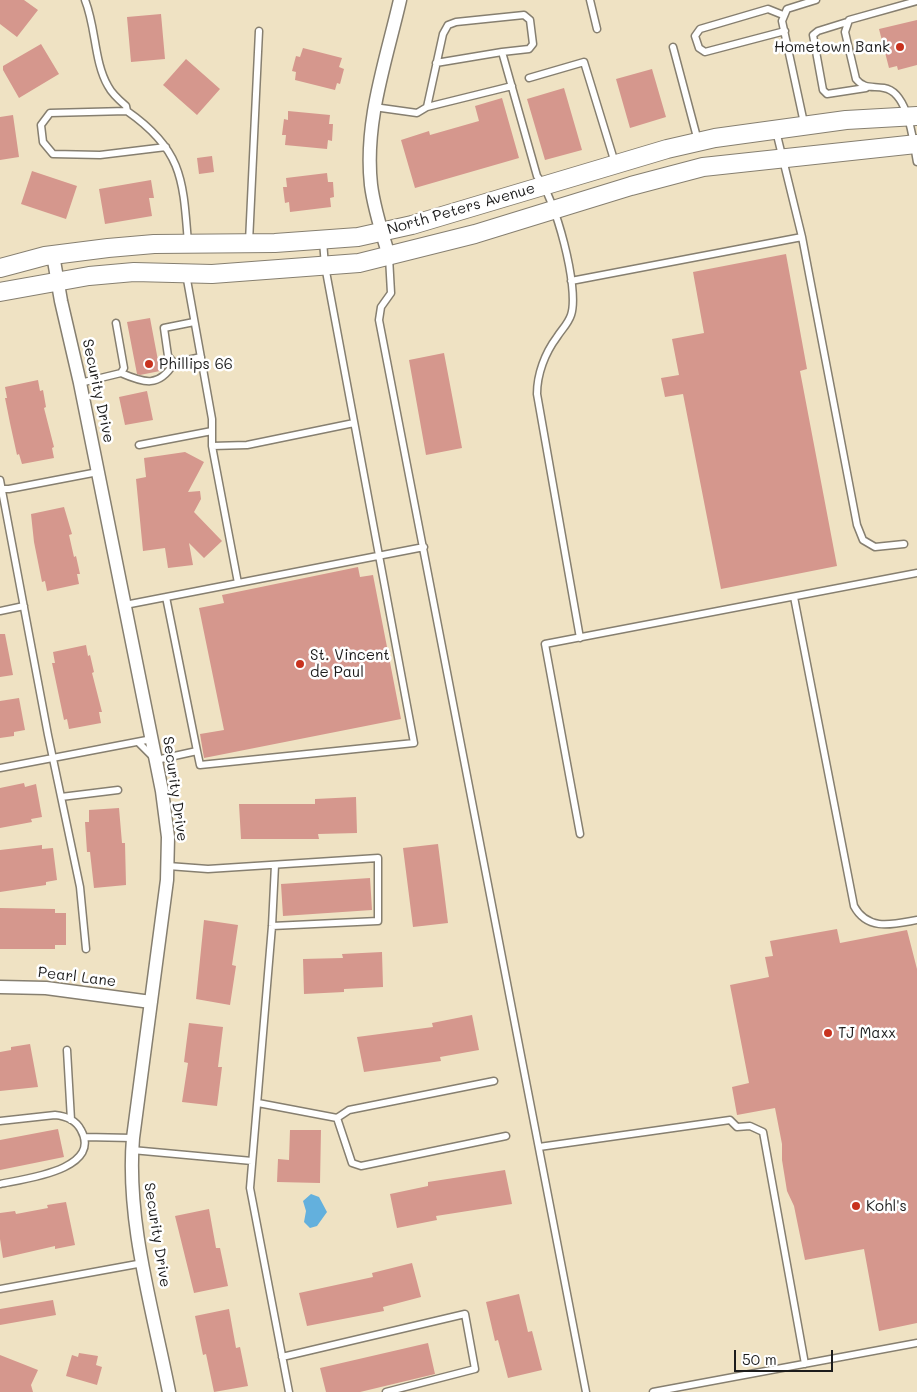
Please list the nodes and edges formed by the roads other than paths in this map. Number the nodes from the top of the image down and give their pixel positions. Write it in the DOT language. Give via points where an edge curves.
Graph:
graph roads {
  1 [pos="85,0"];
  2 [pos="400,0"];
  3 [pos="590,0"];
  4 [pos="816,0"];
  5 [pos="917,2"];
  6 [pos="783,15"];
  7 [pos="847,22"];
  8 [pos="597,29"];
  9 [pos="259,31"];
  10 [pos="785,31"];
  11 [pos="673,47"];
  12 [pos="502,52"];
  13 [pos="436,63"];
  14 [pos="529,78"];
  15 [pos="512,86"];
  16 [pos="868,87"];
  17 [pos="374,107"];
  18 [pos="427,107"];
  19 [pos="127,111"];
  20 [pos="912,116"];
  21 [pos="804,125"];
  22 [pos="776,128"];
  23 [pos="698,142"];
  24 [pos="915,144"];
  25 [pos="166,147"];
  26 [pos="782,157"];
  27 [pos="917,162"];
  28 [pos="615,165"];
  29 [pos="546,186"];
  30 [pos="554,210"];
  31 [pos="382,232"];
  32 [pos="802,237"];
  33 [pos="323,240"];
  34 [pos="249,243"];
  35 [pos="188,244"];
  36 [pos="54,255"];
  37 [pos="389,256"];
  38 [pos="325,266"];
  39 [pos="0,268"];
  40 [pos="185,274"];
  41 [pos="59,280"];
  42 [pos="571,281"];
  43 [pos="0,292"];
  44 [pos="194,322"];
  45 [pos="116,323"];
  46 [pos="201,357"];
  47 [pos="174,363"];
  48 [pos="121,372"];
  49 [pos="80,383"];
  50 [pos="354,423"];
  51 [pos="212,431"];
  52 [pos="139,445"];
  53 [pos="212,446"];
  54 [pos="98,472"];
  55 [pos="0,480"];
  56 [pos="1,489"];
  57 [pos="904,544"];
  58 [pos="424,547"];
  59 [pos="378,556"];
  60 [pos="917,573"];
  61 [pos="238,583"];
  62 [pos="166,597"];
  63 [pos="794,597"];
  64 [pos="125,605"];
  65 [pos="24,606"];
  66 [pos="0,611"];
  67 [pos="580,638"];
  68 [pos="152,739"];
  69 [pos="138,742"];
  70 [pos="197,750"];
  71 [pos="52,758"];
  72 [pos="156,760"];
  73 [pos="0,768"];
  74 [pos="118,790"];
  75 [pos="61,797"];
  76 [pos="580,834"];
  77 [pos="274,865"];
  78 [pos="168,866"];
  79 [pos="917,920"];
  80 [pos="272,926"];
  81 [pos="86,949"];
  82 [pos="0,987"];
  83 [pos="151,1002"];
  84 [pos="66,1050"];
  85 [pos="494,1082"];
  86 [pos="258,1103"];
  87 [pos="337,1118"];
  88 [pos="71,1120"];
  89 [pos="0,1122"];
  90 [pos="84,1136"];
  91 [pos="506,1136"];
  92 [pos="132,1144"];
  93 [pos="539,1147"];
  94 [pos="252,1160"];
  95 [pos="0,1184"];
  96 [pos="143,1263"];
  97 [pos="0,1289"];
  98 [pos="917,1343"];
  99 [pos="282,1358"];
  100 [pos="806,1364"];
  101 [pos="169,1392"];
  102 [pos="289,1392"];
  103 [pos="386,1392"];
  104 [pos="586,1392"];
  105 [pos="653,1392"];
  1 -- 19 [label="lane" via="108,87"];
  2 -- 17 [label="street"];
  3 -- 8 [label="lane"];
  4 -- 6 [label="lane" via="787,8"];
  5 -- 7 [label="lane"];
  6 -- 10 [label="lane"];
  6 -- 10 [label="lane" via="768,9 700,29 695,36 699,48 705,52"];
  7 -- 16 [label="lane" via="845,32 856,79"];
  7 -- 16 [label="lane" via="813,35 823,90 827,94"];
  9 -- 34 [label="lane"];
  10 -- 21 [label="lane"];
  11 -- 23 [label="lane"];
  12 -- 13 [label="lane"];
  12 -- 13 [label="lane" via="529,49 534,44 530,20 524,15 456,22 448,26"];
  12 -- 15 [label="lane"];
  13 -- 18 [label="lane"];
  14 -- 28 [label="lane" via="584,62"];
  15 -- 18 [label="lane"];
  15 -- 29 [label="lane" via="537,176"];
  16 -- 20 [label="lane" via="890,90"];
  17 -- 18 [label="lane" via="417,113"];
  17 -- 31 [label="street" via="371,179"];
  19 -- 25 [label="lane"];
  19 -- 25 [label="lane" via="50,113 41,125 43,142 53,154 100,155"];
  20 -- 21 [label="main road, North Peters Avenue"];
  20 -- 24 [label="lane"];
  21 -- 22 [label="main road, North Peters Avenue"];
  22 -- 23 [label="main road, North Peters Avenue"];
  22 -- 26 [label="lane"];
  23 -- 28 [label="main road, North Peters Avenue"];
  24 -- 26 [label="main road, North Peters Avenue"];
  24 -- 27 [label="lane"];
  25 -- 35 [label="lane" via="183,185"];
  26 -- 30 [label="main road, North Peters Avenue" via="704,166"];
  26 -- 32 [label="lane"];
  28 -- 29 [label="main road, North Peters Avenue"];
  29 -- 30 [label="lane"];
  29 -- 31 [label="main road, North Peters Avenue"];
  30 -- 37 [label="main road, North Peters Avenue"];
  30 -- 42 [label="lane"];
  31 -- 33 [label="main road, North Peters Avenue"];
  31 -- 37 [label="street"];
  32 -- 42 [label="lane"];
  32 -- 57 [label="lane" via="857,525 863,540 875,547"];
  33 -- 34 [label="main road, North Peters Avenue"];
  33 -- 38 [label="lane"];
  34 -- 35 [label="main road, North Peters Avenue"];
  35 -- 36 [label="main road, North Peters Avenue" via="108,248"];
  36 -- 39 [label="main road, North Peters Avenue"];
  36 -- 41 [label="street, Security Drive"];
  37 -- 38 [label="main road, North Peters Avenue"];
  37 -- 58 [label="lane" via="391,293 381,307 379,320"];
  38 -- 40 [label="main road, North Peters Avenue"];
  38 -- 50 [label="lane"];
  40 -- 41 [label="main road, North Peters Avenue" via="134,272"];
  40 -- 44 [label="lane"];
  41 -- 43 [label="main road, North Peters Avenue"];
  41 -- 49 [label="street, Security Drive"];
  42 -- 67 [label="lane" via="572,312 547,352 537,394"];
  44 -- 46 [label="lane"];
  44 -- 47 [label="lane" via="164,328 168,356"];
  45 -- 48 [label="lane" via="124,364"];
  46 -- 47 [label="lane"];
  46 -- 51 [label="lane"];
  47 -- 48 [label="lane" via="169,371 152,382 140,381"];
  48 -- 49 [label="lane"];
  49 -- 54 [label="street, Security Drive"];
  50 -- 53 [label="lane" via="247,445"];
  50 -- 59 [label="lane"];
  51 -- 52 [label="lane"];
  51 -- 53 [label="lane"];
  53 -- 61 [label="lane"];
  54 -- 56 [label="lane"];
  54 -- 64 [label="street, Security Drive"];
  55 -- 56 [label="lane"];
  56 -- 65 [label="lane"];
  58 -- 59 [label="lane"];
  58 -- 93 [label="lane"];
  59 -- 61 [label="lane"];
  59 -- 70 [label="lane" via="414,743 200,765"];
  60 -- 63 [label="lane"];
  61 -- 62 [label="lane"];
  62 -- 64 [label="lane"];
  62 -- 70 [label="lane"];
  63 -- 67 [label="lane"];
  63 -- 79 [label="lane" via="854,906 862,916 877,925"];
  64 -- 68 [label="street, Security Drive"];
  65 -- 66 [label="lane"];
  65 -- 71 [label="lane"];
  67 -- 76 [label="lane" via="545,644"];
  68 -- 69 [label="lane"];
  68 -- 72 [label="street, Security Drive"];
  69 -- 71 [label="lane"];
  69 -- 72 [label="lane"];
  70 -- 72 [label="lane"];
  71 -- 73 [label="lane"];
  71 -- 75 [label="lane"];
  72 -- 78 [label="street, Security Drive" via="168,837"];
  74 -- 75 [label="lane"];
  75 -- 81 [label="lane" via="80,887"];
  77 -- 78 [label="lane" via="208,869"];
  77 -- 80 [label="lane"];
  77 -- 80 [label="lane" via="378,858 378,921"];
  78 -- 83 [label="street, Security Drive"];
  80 -- 86 [label="lane"];
  82 -- 83 [label="street, Pearl Lane" via="46,988"];
  83 -- 92 [label="street, Security Drive"];
  84 -- 88 [label="lane"];
  85 -- 87 [label="lane" via="349,1110"];
  86 -- 87 [label="lane"];
  86 -- 94 [label="lane"];
  87 -- 91 [label="lane" via="352,1163 360,1166"];
  88 -- 89 [label="lane" via="54,1115"];
  88 -- 90 [label="lane"];
  90 -- 92 [label="lane"];
  90 -- 95 [label="lane" via="80,1154 69,1166"];
  92 -- 94 [label="lane"];
  92 -- 96 [label="street, Security Drive" via="133,1202"];
  93 -- 100 [label="lane" via="730,1120 737,1127 750,1126 763,1132"];
  93 -- 104 [label="lane"];
  94 -- 99 [label="lane" via="250,1188"];
  96 -- 97 [label="lane"];
  96 -- 101 [label="street, Security Drive"];
  98 -- 100 [label="lane"];
  99 -- 102 [label="lane"];
  99 -- 103 [label="lane" via="465,1314 475,1369"];
  100 -- 105 [label="lane"];
}
